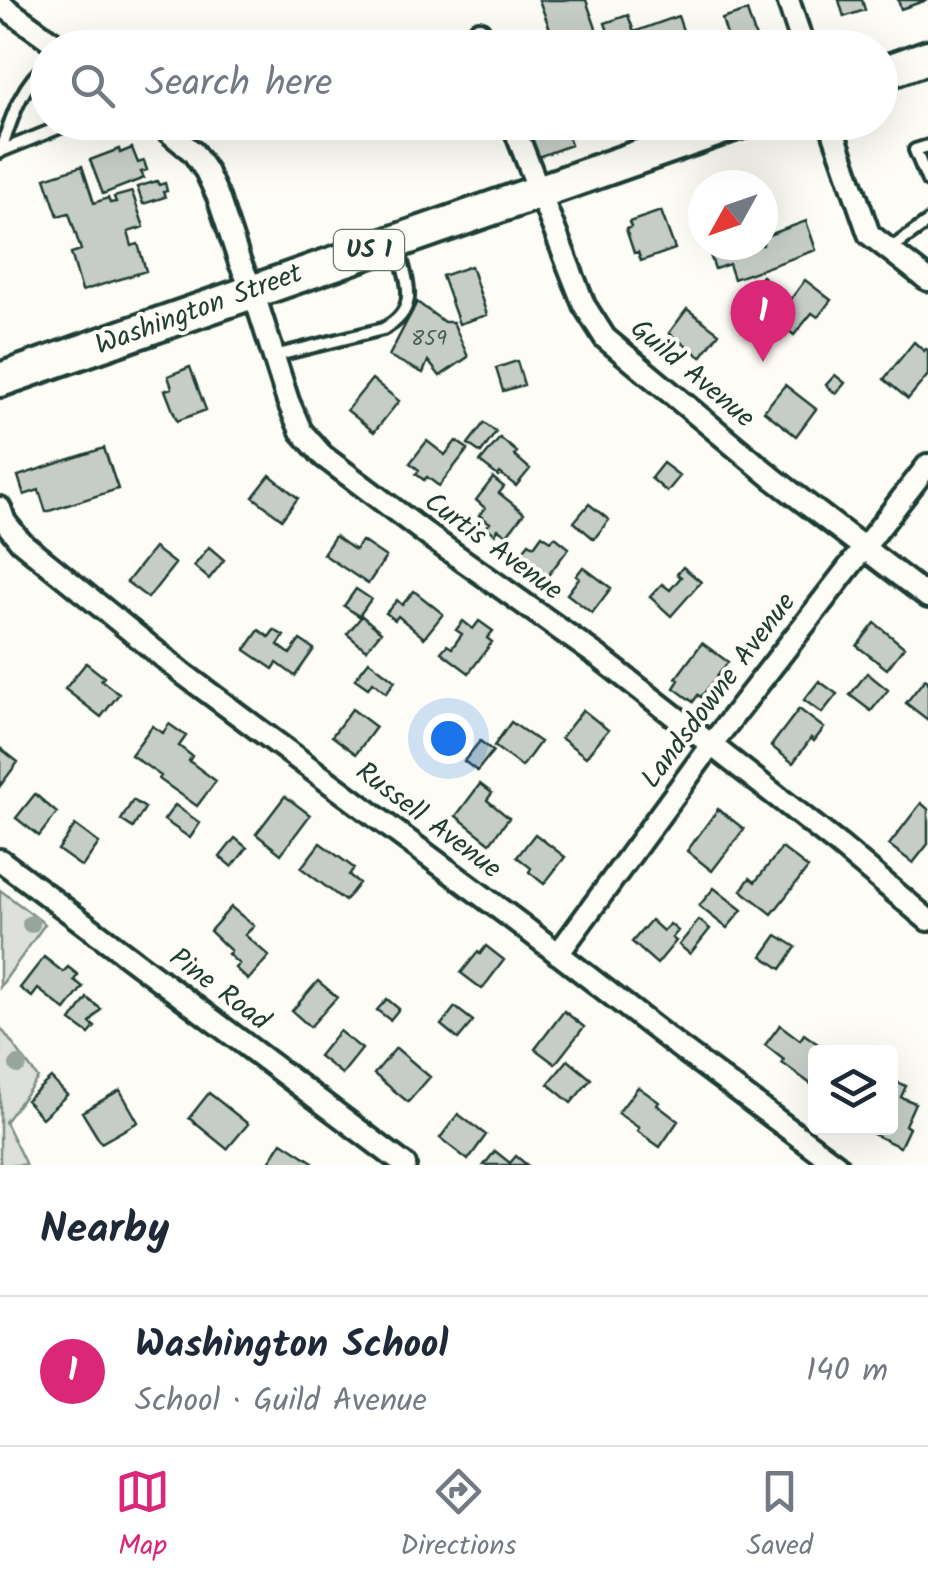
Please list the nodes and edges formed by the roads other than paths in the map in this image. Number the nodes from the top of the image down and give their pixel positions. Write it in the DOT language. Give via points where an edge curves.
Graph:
graph roads {
  1 [pos="788,0"];
  2 [pos="0,4"];
  3 [pos="35,30"];
  4 [pos="798,30"];
  5 [pos="928,58"];
  6 [pos="898,68"];
  7 [pos="30,82"];
  8 [pos="30,139"];
  9 [pos="179,140"];
  10 [pos="519,140"];
  11 [pos="687,140"];
  12 [pos="836,140"];
  13 [pos="928,146"];
  14 [pos="0,151"];
  15 [pos="928,181"];
  16 [pos="538,192"];
  17 [pos="928,222"];
  18 [pos="396,241"];
  19 [pos="889,250"];
  20 [pos="928,280"];
  21 [pos="252,291"];
  22 [pos="274,356"];
  23 [pos="0,380"];
  24 [pos="928,465"];
  25 [pos="0,508"];
  26 [pos="863,548"];
  27 [pos="928,597"];
  28 [pos="712,745"];
  29 [pos="0,860"];
  30 [pos="928,920"];
  31 [pos="558,954"];
  32 [pos="405,1165"];
  33 [pos="837,1165"];
  1 -- 4 [label="street"];
  2 -- 3 [label="street"];
  5 -- 6 [label="main road"];
  7 -- 14 [label="lane"];
  8 -- 14 [label="lane"];
  9 -- 21 [label="street, Curtis Avenue" via="206,170"];
  10 -- 16 [label="street, Guild Avenue"];
  11 -- 16 [label="main road, Washington Street / US 1"];
  12 -- 19 [label="street" via="868,234"];
  13 -- 15 [label="lane" via="915,150"];
  16 -- 18 [label="main road, Washington Street / US 1"];
  16 -- 26 [label="street, Guild Avenue" via="584,305 606,338"];
  17 -- 19 [label="lane"];
  18 -- 21 [label="main road, Washington Street / US 1"];
  18 -- 22 [label="lane" via="410,296 397,322"];
  19 -- 20 [label="street"];
  21 -- 22 [label="street, Curtis Avenue"];
  21 -- 23 [label="main road, Washington Street / US 1"];
  22 -- 28 [label="street, Curtis Avenue" via="301,431 322,456"];
  24 -- 26 [label="street, Landsdowne Avenue"];
  25 -- 31 [label="street, Russell Avenue" via="21,542 185,674"];
  26 -- 27 [label="street, Guild Avenue"];
  26 -- 28 [label="street, Landsdowne Avenue"];
  28 -- 30 [label="street, Curtis Avenue"];
  28 -- 31 [label="street, Landsdowne Avenue"];
  29 -- 32 [label="street, Pine Road"];
  31 -- 33 [label="street, Russell Avenue"];
}
